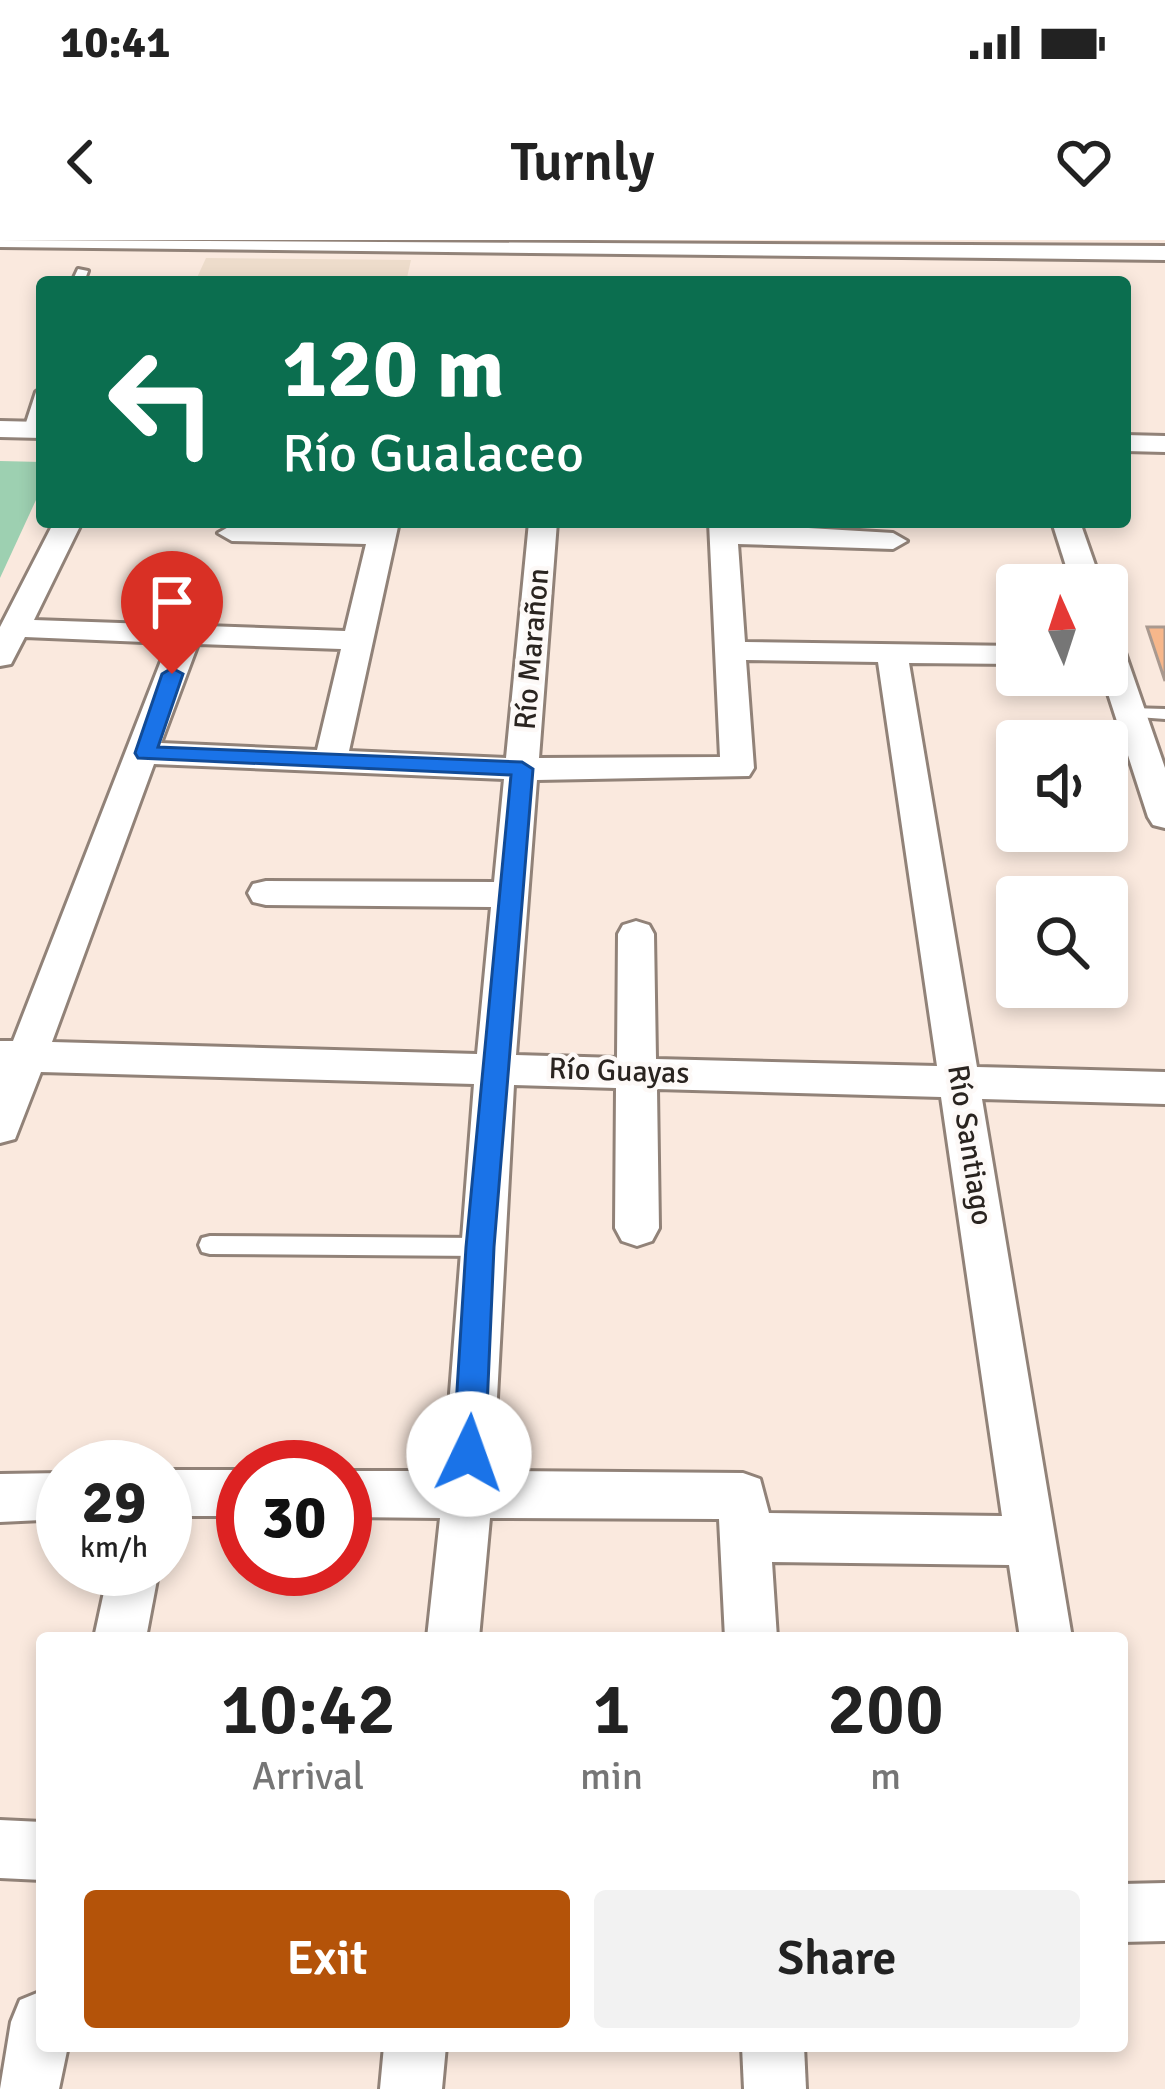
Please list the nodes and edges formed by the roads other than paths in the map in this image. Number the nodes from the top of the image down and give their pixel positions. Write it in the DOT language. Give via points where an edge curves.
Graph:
graph roads {
  1 [pos="0,241"];
  2 [pos="258,242"];
  3 [pos="392,243"];
  4 [pos="1024,246"];
  5 [pos="1135,246"];
  6 [pos="762,252"];
  7 [pos="196,253"];
  8 [pos="1165,253"];
  9 [pos="1035,276"];
  10 [pos="1131,443"];
  11 [pos="1165,444"];
  12 [pos="65,528"];
  13 [pos="542,528"];
  14 [pos="1068,528"];
  15 [pos="383,529"];
  16 [pos="723,529"];
  17 [pos="232,533"];
  18 [pos="893,541"];
  19 [pos="1080,564"];
  20 [pos="15,628"];
  21 [pos="186,635"];
  22 [pos="358,641"];
  23 [pos="729,651"];
  24 [pos="892,652"];
  25 [pos="996,654"];
  26 [pos="0,658"];
  27 [pos="1124,696"];
  28 [pos="1130,713"];
  29 [pos="1165,715"];
  30 [pos="145,753"];
  31 [pos="331,760"];
  32 [pos="522,769"];
  33 [pos="1165,817"];
  34 [pos="266,892"];
  35 [pos="511,895"];
  36 [pos="636,934"];
  37 [pos="13,1056"];
  38 [pos="496,1067"];
  39 [pos="634,1072"];
  40 [pos="960,1080"];
  41 [pos="1165,1088"];
  42 [pos="0,1127"];
  43 [pos="637,1228"];
  44 [pos="210,1245"];
  45 [pos="480,1247"];
  46 [pos="372,1494"];
  47 [pos="467,1495"];
  48 [pos="36,1497"];
  49 [pos="0,1498"];
  50 [pos="744,1516"];
  51 [pos="1032,1541"];
  52 [pos="129,1596"];
  53 [pos="121,1632"];
  54 [pos="454,1632"];
  55 [pos="751,1632"];
  56 [pos="1045,1632"];
  57 [pos="0,1849"];
  58 [pos="36,1851"];
  59 [pos="1165,1912"];
  60 [pos="1128,1913"];
  61 [pos="36,2051"];
  62 [pos="414,2052"];
  63 [pos="773,2052"];
  64 [pos="28,2089"];
  65 [pos="411,2089"];
  66 [pos="776,2089"];
  1 -- 7 [label="street"];
  2 -- 3 [label="street"];
  2 -- 7 [label="street"];
  3 -- 6 [label="street" via="565,255"];
  4 -- 5 [label="street"];
  4 -- 6 [label="street"];
  4 -- 9 [label="street"];
  5 -- 8 [label="street"];
  10 -- 11 [label="street"];
  12 -- 20 [label="street"];
  13 -- 32 [label="street, Río Marañon"];
  14 -- 19 [label="street"];
  15 -- 17 [label="street"];
  15 -- 22 [label="street"];
  16 -- 18 [label="street"];
  16 -- 23 [label="street"];
  20 -- 21 [label="street"];
  20 -- 26 [label="street"];
  21 -- 22 [label="street"];
  21 -- 30 [label="street"];
  22 -- 31 [label="street"];
  23 -- 24 [label="street"];
  23 -- 32 [label="street" via="737,768"];
  24 -- 25 [label="street"];
  24 -- 40 [label="street, Río Santiago"];
  27 -- 28 [label="street"];
  28 -- 29 [label="lane"];
  28 -- 33 [label="street"];
  30 -- 31 [label="street"];
  30 -- 37 [label="street"];
  31 -- 32 [label="street"];
  32 -- 35 [label="street, Río Marañon"];
  34 -- 35 [label="street"];
  35 -- 38 [label="street, Río Marañon"];
  36 -- 39 [label="street"];
  37 -- 38 [label="street, Río Guayas"];
  37 -- 42 [label="street"];
  38 -- 39 [label="street, Río Guayas"];
  38 -- 45 [label="street, Río Marañon"];
  39 -- 40 [label="street, Río Guayas"];
  39 -- 43 [label="street"];
  40 -- 41 [label="street, Río Guayas"];
  40 -- 51 [label="street, Río Santiago"];
  44 -- 45 [label="lane"];
  45 -- 47 [label="street, Río Marañon"];
  46 -- 47 [label="street"];
  47 -- 50 [label="street"];
  47 -- 54 [label="street, Río Marañon"];
  48 -- 49 [label="street"];
  50 -- 51 [label="street"];
  50 -- 55 [label="street"];
  51 -- 56 [label="street, Río Santiago"];
  52 -- 53 [label="street"];
  57 -- 58 [label="street"];
  59 -- 60 [label="street"];
  61 -- 64 [label="street"];
  62 -- 65 [label="street"];
  63 -- 66 [label="street"];
}
